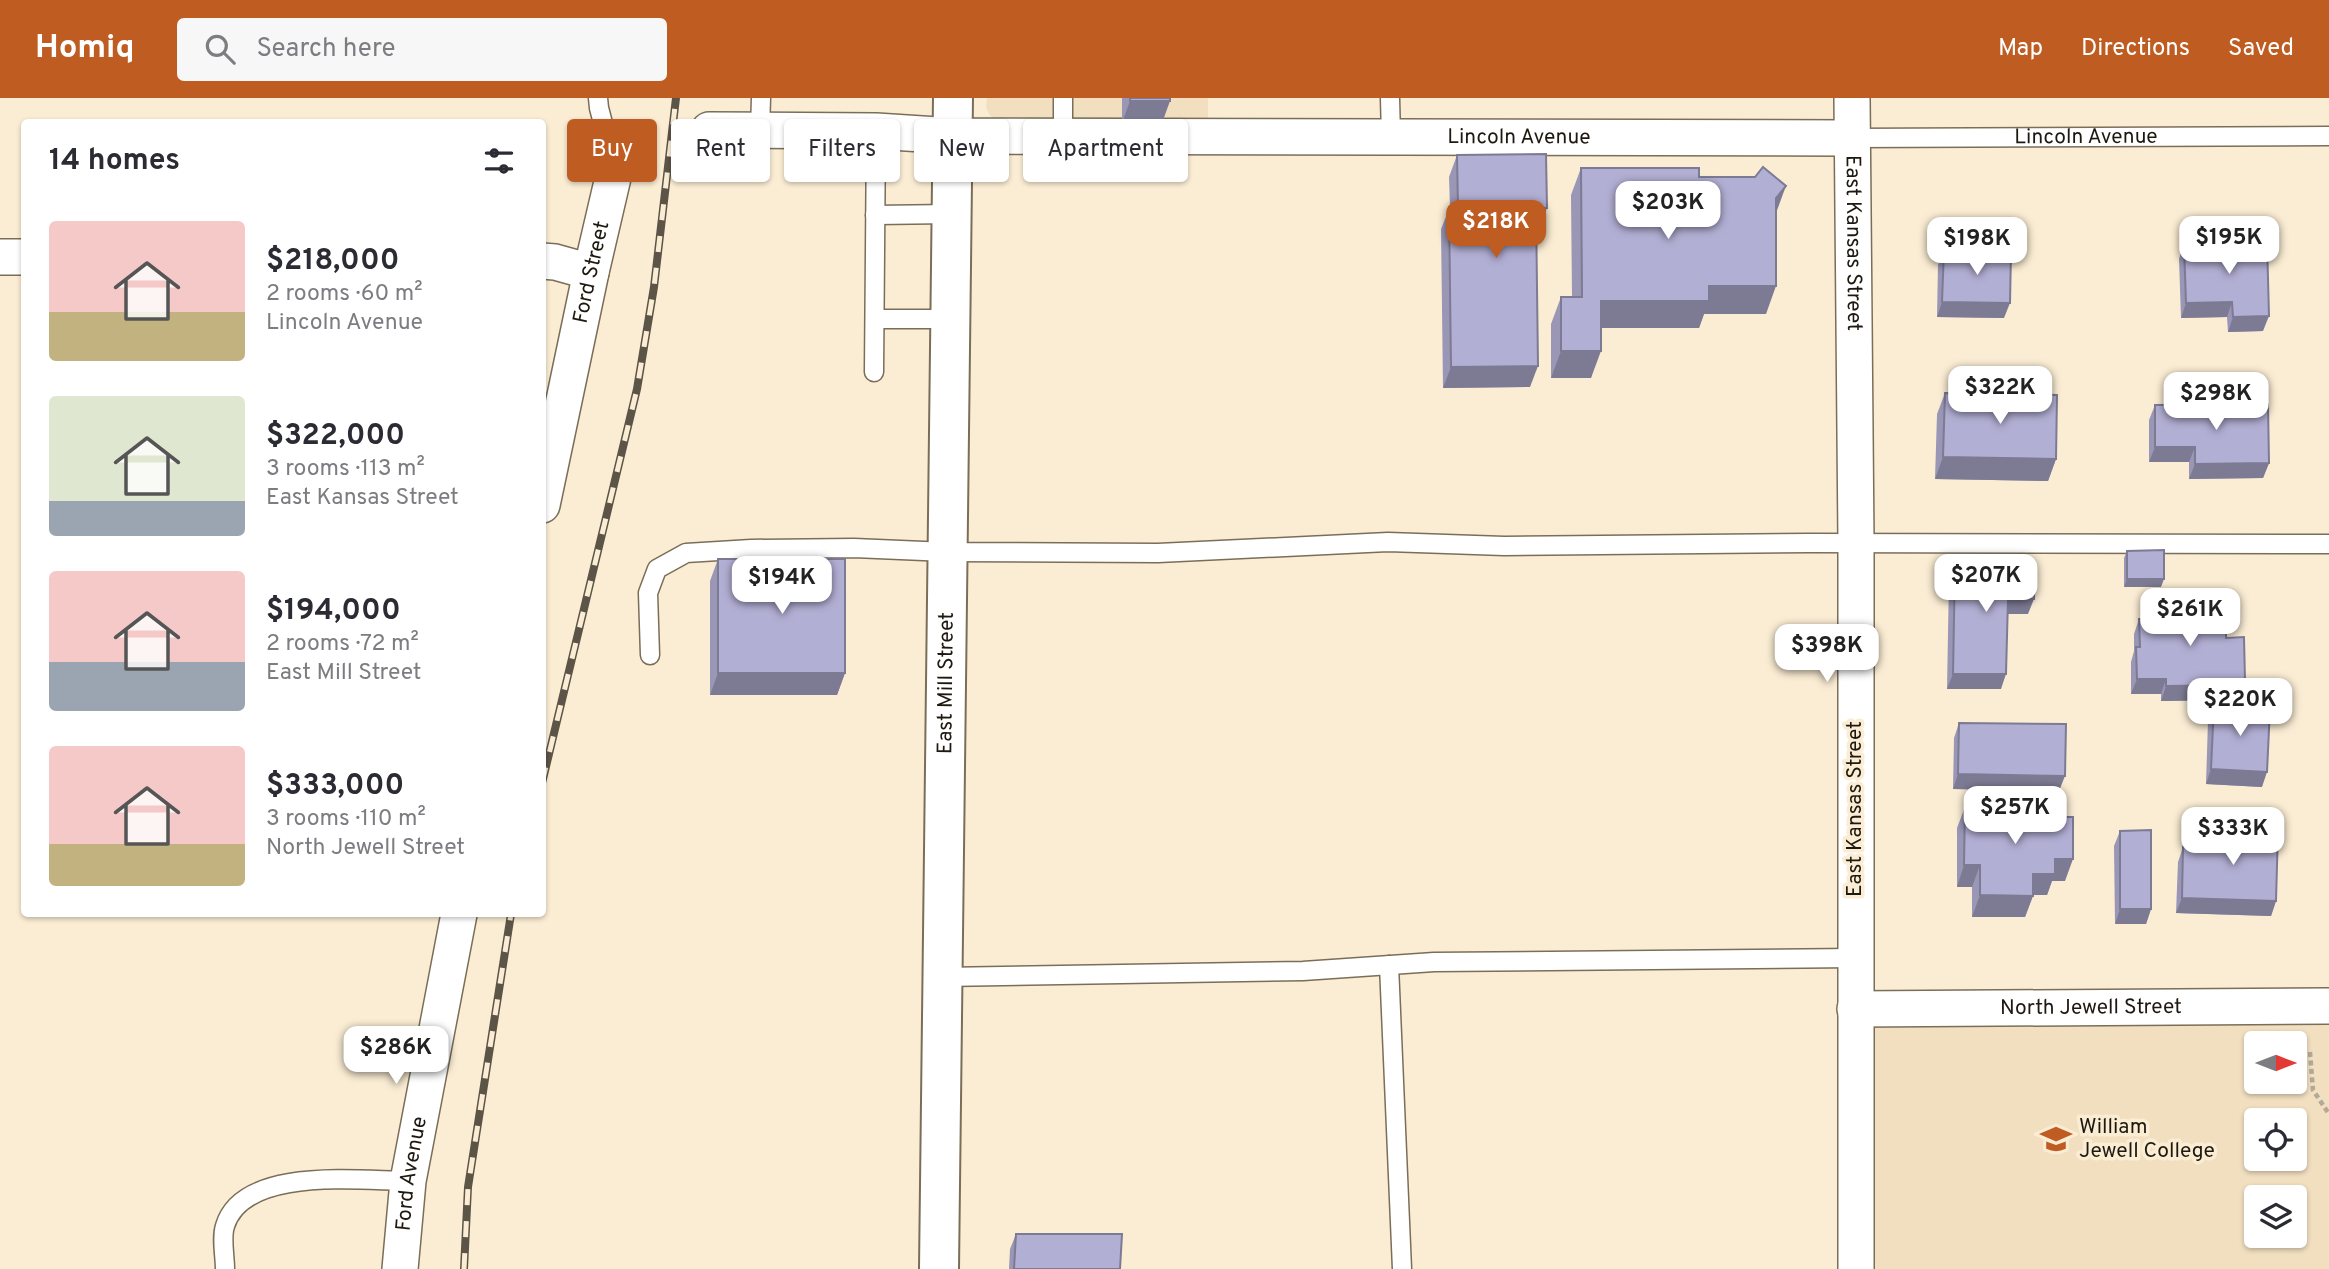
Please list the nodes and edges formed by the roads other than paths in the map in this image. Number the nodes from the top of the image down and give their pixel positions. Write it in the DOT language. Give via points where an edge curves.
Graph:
graph roads {
  1 [pos="598,98"];
  2 [pos="953,98"];
  3 [pos="1063,98"];
  4 [pos="1390,98"];
  5 [pos="1852,98"];
  6 [pos="760,114"];
  7 [pos="601,119"];
  8 [pos="794,119"];
  9 [pos="953,119"];
  10 [pos="1063,119"];
  11 [pos="1188,136"];
  12 [pos="2329,136"];
  13 [pos="1391,137"];
  14 [pos="1852,138"];
  15 [pos="612,182"];
  16 [pos="875,182"];
  17 [pos="952,182"];
  18 [pos="951,214"];
  19 [pos="875,215"];
  20 [pos="0,257"];
  21 [pos="21,257"];
  22 [pos="546,261"];
  23 [pos="591,272"];
  24 [pos="875,320"];
  25 [pos="950,320"];
  26 [pos="874,372"];
  27 [pos="546,486"];
  28 [pos="1856,543"];
  29 [pos="2329,544"];
  30 [pos="947,552"];
  31 [pos="650,655"];
  32 [pos="458,917"];
  33 [pos="1855,958"];
  34 [pos="1389,965"];
  35 [pos="942,977"];
  36 [pos="2329,1006"];
  37 [pos="1855,1009"];
  38 [pos="408,1181"];
  39 [pos="226,1269"];
  40 [pos="400,1269"];
  41 [pos="939,1269"];
  42 [pos="1402,1269"];
  43 [pos="1856,1269"];
  1 -- 7 [label="lane"];
  2 -- 9 [label="main road, East Mill Street"];
  3 -- 10 [label="lane"];
  4 -- 13 [label="lane"];
  5 -- 14 [label="street, East Kansas Street"];
  6 -- 8 [label="street, Lincoln Avenue"];
  11 -- 13 [label="street, Lincoln Avenue"];
  12 -- 14 [label="lane, Lincoln Avenue"];
  13 -- 14 [label="street, Lincoln Avenue"];
  14 -- 28 [label="street, East Kansas Street"];
  15 -- 23 [label="street, Ford Street"];
  16 -- 19 [label="lane"];
  17 -- 18 [label="main road, East Mill Street"];
  18 -- 19 [label="lane"];
  18 -- 25 [label="main road, East Mill Street"];
  19 -- 24 [label="lane"];
  20 -- 21 [label="street"];
  22 -- 23 [label="street"];
  23 -- 27 [label="street, Ford Street"];
  24 -- 25 [label="lane"];
  24 -- 26 [label="lane"];
  25 -- 30 [label="main road, East Mill Street"];
  28 -- 29 [label="lane"];
  28 -- 30 [label="lane" via="1504,546 1388,541 1158,553"];
  28 -- 33 [label="street, East Kansas Street"];
  30 -- 31 [label="lane" via="841,548 686,553 657,569 652,581 648,593"];
  30 -- 35 [label="main road, East Mill Street"];
  32 -- 38 [label="street, Ford Avenue"];
  33 -- 34 [label="lane"];
  33 -- 37 [label="street, East Kansas Street"];
  34 -- 35 [label="lane" via="1303,971"];
  34 -- 42 [label="lane"];
  35 -- 41 [label="main road, East Mill Street"];
  36 -- 37 [label="street, North Jewell Street"];
  37 -- 43 [label="street, East Kansas Street"];
  38 -- 39 [label="lane" via="279,1184 240,1201 225,1226"];
  38 -- 40 [label="street, Ford Avenue"];
}
